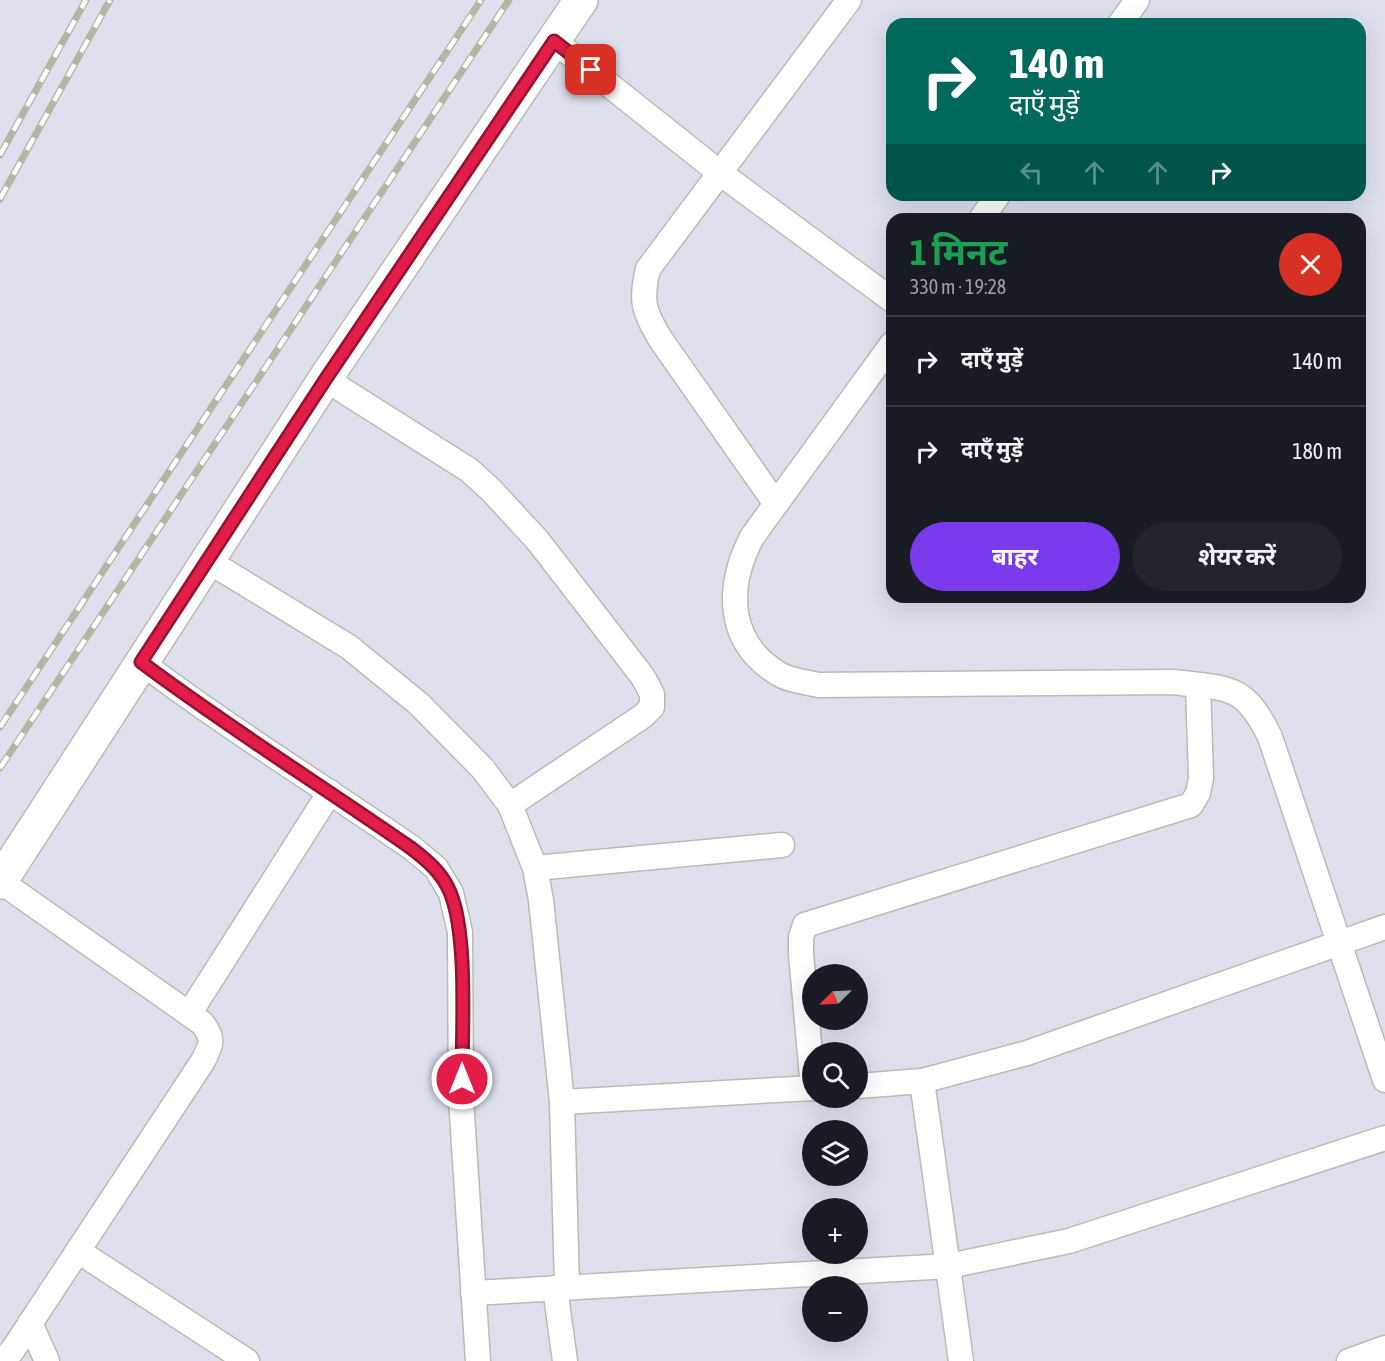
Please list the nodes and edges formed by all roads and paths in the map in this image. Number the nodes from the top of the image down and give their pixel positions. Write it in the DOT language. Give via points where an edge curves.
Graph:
graph roads {
  1 [pos="581,0"];
  2 [pos="849,0"];
  3 [pos="1137,0"];
  4 [pos="1124,18"];
  5 [pos="554,41"];
  6 [pos="720,173"];
  7 [pos="886,296"];
  8 [pos="886,352"];
  9 [pos="325,380"];
  10 [pos="776,504"];
  11 [pos="208,561"];
  12 [pos="141,662"];
  13 [pos="1198,685"];
  14 [pos="330,792"];
  15 [pos="510,805"];
  16 [pos="782,845"];
  17 [pos="536,868"];
  18 [pos="0,882"];
  19 [pos="1385,927"];
  20 [pos="1339,943"];
  21 [pos="189,1014"];
  22 [pos="809,1042"];
  23 [pos="1385,1080"];
  24 [pos="922,1081"];
  25 [pos="868,1085"];
  26 [pos="802,1089"];
  27 [pos="562,1102"];
  28 [pos="1385,1138"];
  29 [pos="78,1251"];
  30 [pos="949,1266"];
  31 [pos="561,1287"];
  32 [pos="473,1293"];
  33 [pos="30,1323"];
  34 [pos="1385,1348"];
  35 [pos="2,1361"];
  36 [pos="47,1361"];
  37 [pos="247,1361"];
  38 [pos="478,1361"];
  39 [pos="565,1361"];
  40 [pos="962,1361"];
  41 [pos="1349,1361"];
  1 -- 5 [label="main road"];
  2 -- 6 [label="street"];
  3 -- 4 [label="street"];
  5 -- 6 [label="street"];
  5 -- 9 [label="main road"];
  6 -- 7 [label="street"];
  6 -- 10 [label="street" via="648,269 642,293 645,313"];
  8 -- 10 [label="street"];
  9 -- 11 [label="main road"];
  9 -- 15 [label="street" via="469,470 491,490 538,541 652,694 652,707 644,716"];
  10 -- 13 [label="street" via="740,559 734,587 735,613 746,644 781,676 819,685"];
  11 -- 12 [label="main road"];
  11 -- 15 [label="street" via="349,647 382,672 483,769"];
  12 -- 14 [label="street" via="195,703"];
  12 -- 18 [label="main road"];
  13 -- 20 [label="street" via="1226,689 1247,699 1259,715 1270,737"];
  13 -- 22 [label="street" via="1201,778 1191,805 805,925 801,954"];
  14 -- 21 [label="street"];
  14 -- 32 [label="street" via="436,868 451,893 460,932 461,1099"];
  15 -- 17 [label="street"];
  16 -- 17 [label="street"];
  17 -- 27 [label="street"];
  18 -- 21 [label="street"];
  19 -- 20 [label="street"];
  20 -- 23 [label="street"];
  20 -- 24 [label="street" via="1027,1053"];
  21 -- 29 [label="street" via="212,1034 212,1045"];
  24 -- 25 [label="street"];
  24 -- 30 [label="street"];
  26 -- 27 [label="street"];
  27 -- 31 [label="street"];
  28 -- 30 [label="street" via="1069,1241"];
  29 -- 33 [label="street"];
  29 -- 37 [label="street"];
  30 -- 31 [label="street"];
  30 -- 40 [label="street"];
  31 -- 32 [label="street"];
  31 -- 39 [label="street"];
  32 -- 38 [label="street"];
  33 -- 35 [label="street"];
  33 -- 36 [label="street"];
  34 -- 41 [label="street"];
}
